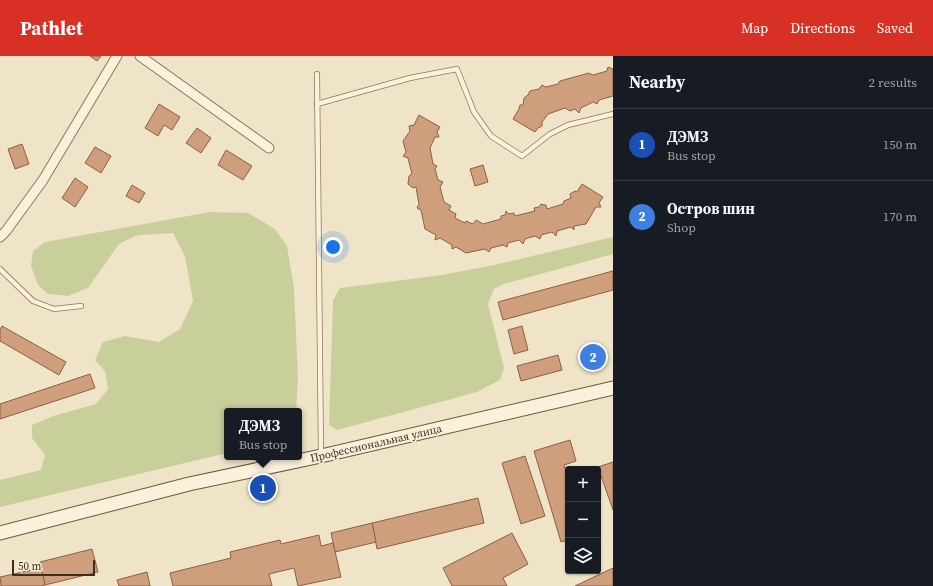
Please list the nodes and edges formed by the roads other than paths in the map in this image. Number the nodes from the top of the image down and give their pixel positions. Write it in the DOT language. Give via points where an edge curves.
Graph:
graph roads {
  1 [pos="117,56"];
  2 [pos="140,56"];
  3 [pos="317,74"];
  4 [pos="317,104"];
  5 [pos="613,114"];
  6 [pos="269,148"];
  7 [pos="0,237"];
  8 [pos="0,269"];
  9 [pos="81,306"];
  10 [pos="613,388"];
  11 [pos="321,456"];
  12 [pos="0,533"];
  1 -- 7 [label="street" via="43,180"];
  2 -- 6 [label="street"];
  3 -- 4 [label="lane"];
  4 -- 5 [label="lane" via="410,78 457,69 474,112 491,136 522,156 550,134 568,124"];
  4 -- 11 [label="lane"];
  8 -- 9 [label="lane" via="33,301 54,309"];
  10 -- 11 [label="main road, Профессиональная улица"];
  11 -- 12 [label="main road, Профессиональная улица" via="189,484"];
}
